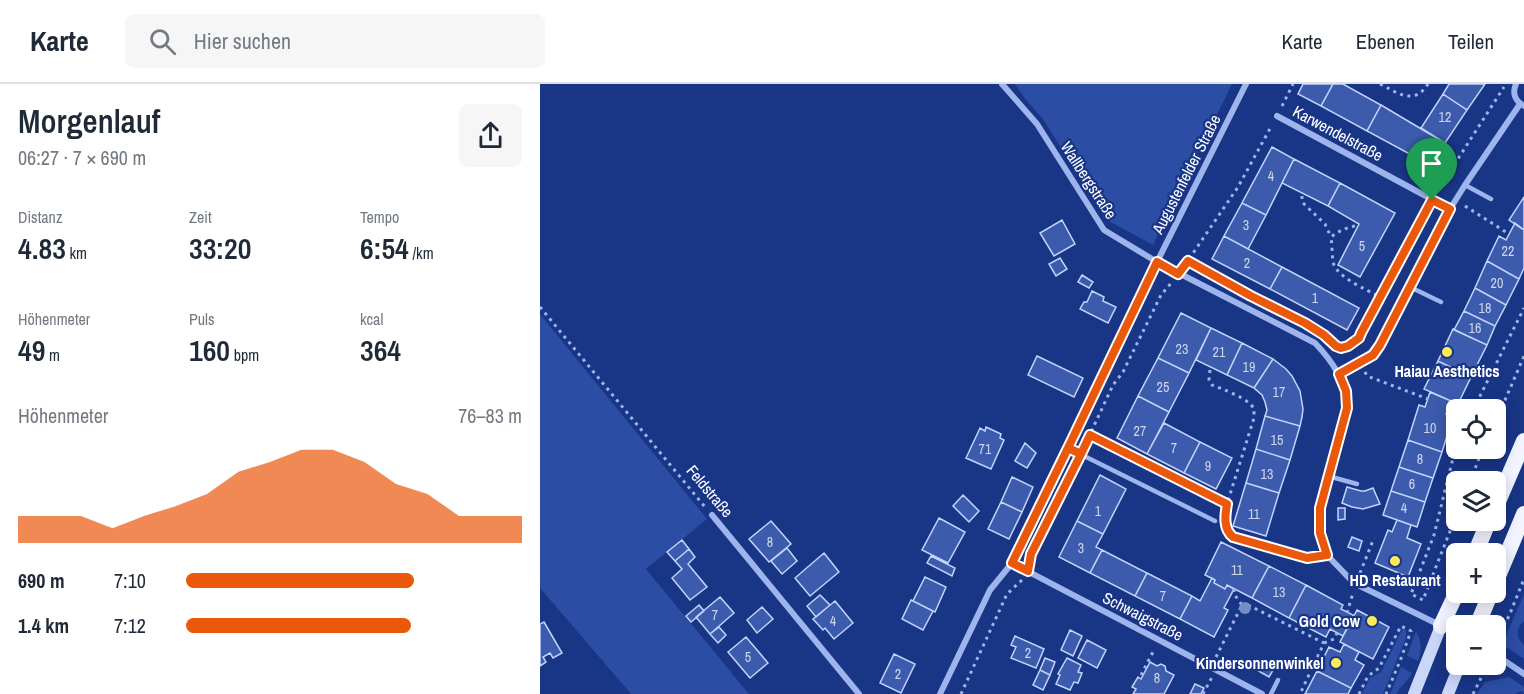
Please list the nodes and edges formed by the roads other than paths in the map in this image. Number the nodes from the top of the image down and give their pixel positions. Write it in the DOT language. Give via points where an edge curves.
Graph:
graph roads {
  1 [pos="1002,84"];
  2 [pos="1246,84"];
  3 [pos="1516,84"];
  4 [pos="1522,105"];
  5 [pos="1277,116"];
  6 [pos="1465,185"];
  7 [pos="1491,199"];
  8 [pos="1450,209"];
  9 [pos="1157,262"];
  10 [pos="1410,286"];
  11 [pos="1441,302"];
  12 [pos="1339,374"];
  13 [pos="1524,441"];
  14 [pos="1068,448"];
  15 [pos="1328,476"];
  16 [pos="1506,483"];
  17 [pos="1357,484"];
  18 [pos="1524,514"];
  19 [pos="712,515"];
  20 [pos="1215,521"];
  21 [pos="1506,557"];
  22 [pos="1012,563"];
  23 [pos="1446,628"];
  24 [pos="1446,635"];
  25 [pos="1506,662"];
  26 [pos="1524,674"];
  27 [pos="1456,675"];
  28 [pos="1278,680"];
  29 [pos="859,694"];
  30 [pos="940,694"];
  31 [pos="1262,694"];
  32 [pos="1270,694"];
  33 [pos="1414,694"];
  34 [pos="1448,694"];
  1 -- 9 [label="street, Wallbergstraße" via="1037,124 1104,230"];
  2 -- 9 [label="street, Augustenfelder Straße"];
  3 -- 4 [label="street" via="1514,93"];
  4 -- 6 [label="street"];
  5 -- 8 [label="street, Karwendelstraße"];
  6 -- 7 [label="lane"];
  6 -- 8 [label="street"];
  8 -- 10 [label="street"];
  9 -- 12 [label="street, Wallbergstraße" via="1315,344"];
  9 -- 14 [label="street, Augustenfelder Straße"];
  10 -- 11 [label="lane"];
  10 -- 12 [label="street" via="1373,355"];
  12 -- 15 [label="street, Wallbergstraße" via="1347,408"];
  13 -- 16 [label="highway"];
  14 -- 20 [label="lane"];
  14 -- 22 [label="street, Augustenfelder Straße"];
  15 -- 17 [label="lane"];
  15 -- 23 [label="street, Wallbergstraße" via="1320,508 1320,533 1327,555 1356,583"];
  18 -- 21 [label="highway"];
  19 -- 29 [label="street, Feldstraße"];
  22 -- 30 [label="street, Augustenfelder Straße" via="990,590"];
  22 -- 31 [label="street, Schwaigstraße"];
  24 -- 33 [label="main road"];
  25 -- 26 [label="street"];
  27 -- 34 [label="main road"];
  28 -- 32 [label="lane"];
}
